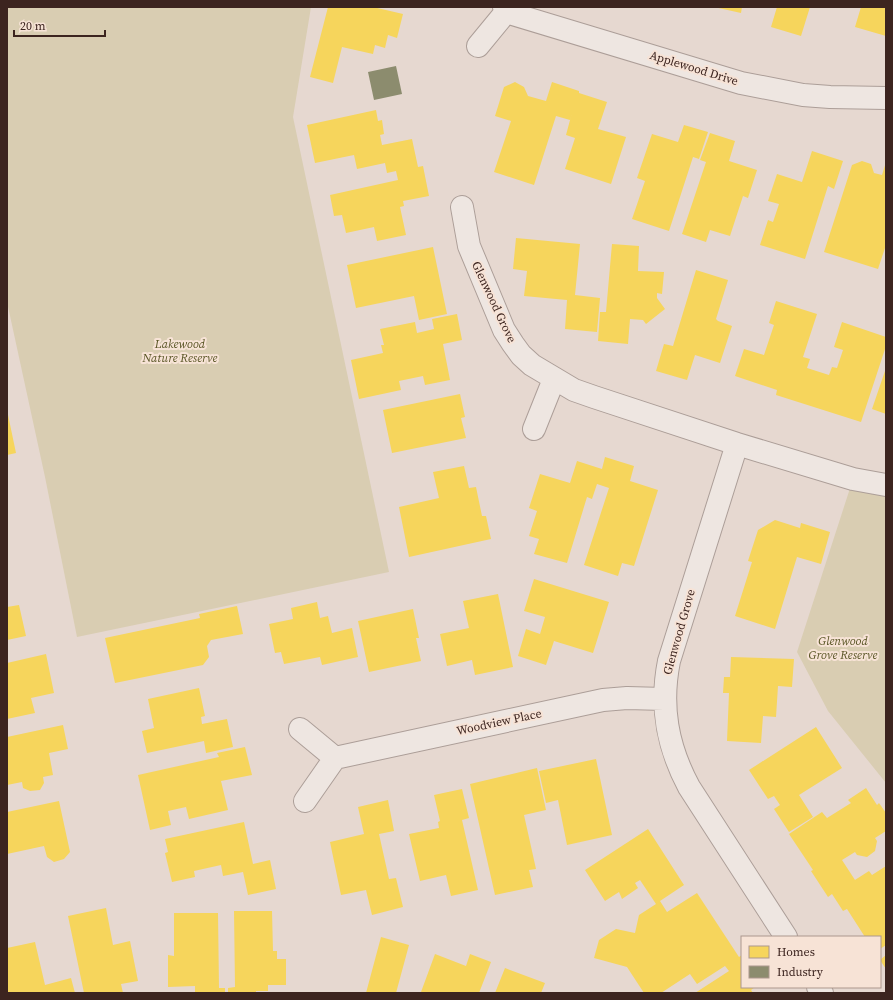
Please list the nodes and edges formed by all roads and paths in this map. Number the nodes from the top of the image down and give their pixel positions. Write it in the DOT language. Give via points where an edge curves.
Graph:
graph roads {
  1 [pos="505,9"];
  2 [pos="478,46"];
  3 [pos="886,98"];
  4 [pos="462,207"];
  5 [pos="554,379"];
  6 [pos="534,429"];
  7 [pos="737,444"];
  8 [pos="886,485"];
  9 [pos="664,699"];
  10 [pos="300,729"];
  11 [pos="335,758"];
  12 [pos="305,801"];
  13 [pos="785,936"];
  1 -- 2 [label="street, Applewood Drive"];
  1 -- 3 [label="street, Applewood Drive" via="741,83 803,95"];
  4 -- 5 [label="street, Glenwood Grove" via="469,246 504,330 521,355"];
  5 -- 6 [label="street"];
  5 -- 7 [label="street, Glenwood Grove" via="574,390"];
  7 -- 8 [label="street, Glenwood Grove" via="853,479"];
  7 -- 9 [label="street, Glenwood Grove" via="675,640 665,679"];
  9 -- 11 [label="street, Woodview Place" via="603,700"];
  9 -- 13 [label="street, Glenwood Grove" via="668,731 680,770"];
  10 -- 11 [label="street"];
  11 -- 12 [label="street"];
}
